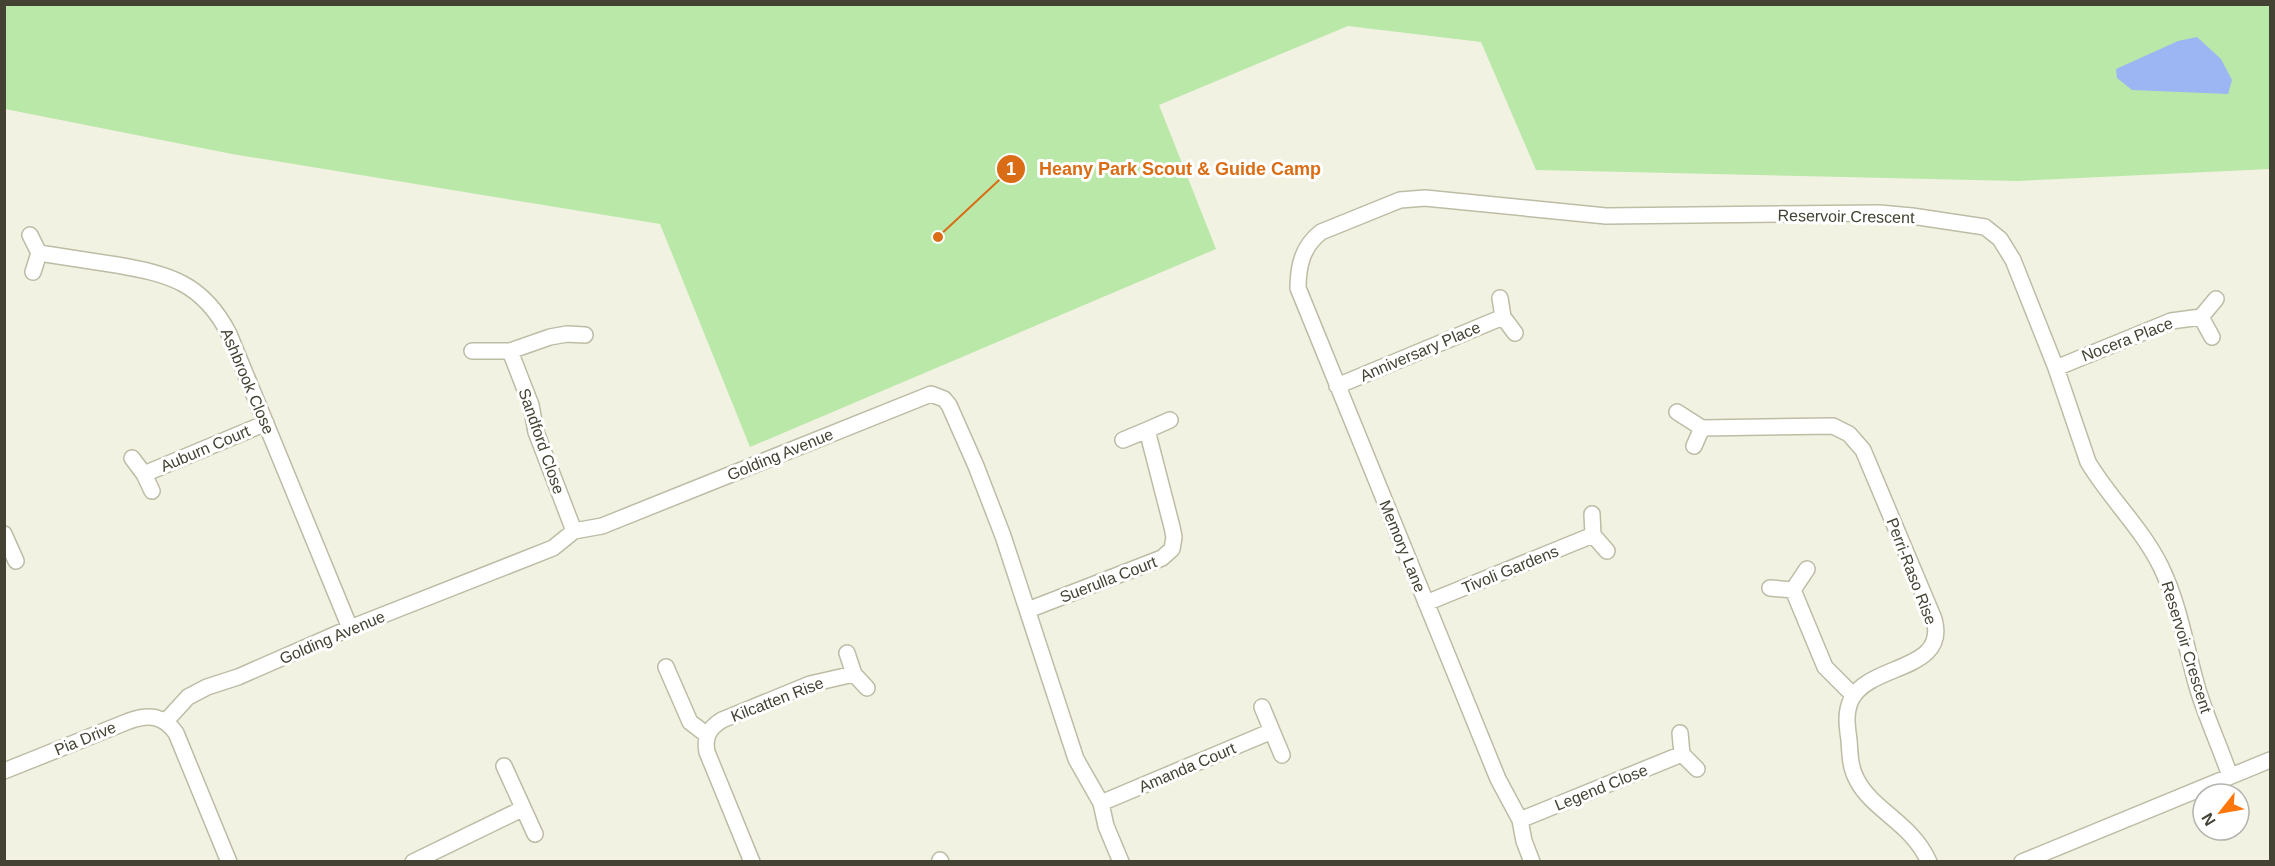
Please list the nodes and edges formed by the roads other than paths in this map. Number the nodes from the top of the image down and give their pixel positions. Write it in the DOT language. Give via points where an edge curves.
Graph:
graph roads {
  1 [pos="1321,232"];
  2 [pos="30,235"];
  3 [pos="39,252"];
  4 [pos="33,272"];
  5 [pos="1500,298"];
  6 [pos="2216,299"];
  7 [pos="1503,317"];
  8 [pos="2201,317"];
  9 [pos="1515,333"];
  10 [pos="585,335"];
  11 [pos="2212,337"];
  12 [pos="472,351"];
  13 [pos="510,351"];
  14 [pos="2055,368"];
  15 [pos="1337,386"];
  16 [pos="1677,412"];
  17 [pos="1170,420"];
  18 [pos="266,423"];
  19 [pos="1702,428"];
  20 [pos="1147,430"];
  21 [pos="1123,440"];
  22 [pos="1694,446"];
  23 [pos="132,458"];
  24 [pos="144,474"];
  25 [pos="152,491"];
  26 [pos="1592,514"];
  27 [pos="574,531"];
  28 [pos="4,534"];
  29 [pos="1593,535"];
  30 [pos="1607,550"];
  31 [pos="16,561"];
  32 [pos="1807,569"];
  33 [pos="1770,588"];
  34 [pos="1793,590"];
  35 [pos="1426,603"];
  36 [pos="1028,610"];
  37 [pos="350,628"];
  38 [pos="847,653"];
  39 [pos="666,667"];
  40 [pos="854,674"];
  41 [pos="867,688"];
  42 [pos="1853,695"];
  43 [pos="1262,707"];
  44 [pos="166,722"];
  45 [pos="1272,731"];
  46 [pos="1680,733"];
  47 [pos="707,735"];
  48 [pos="1682,754"];
  49 [pos="1282,755"];
  50 [pos="2271,760"];
  51 [pos="504,766"];
  52 [pos="1697,769"];
  53 [pos="4,771"];
  54 [pos="2230,776"];
  55 [pos="1101,803"];
  56 [pos="522,809"];
  57 [pos="1520,820"];
  58 [pos="535,834"];
  59 [pos="229,861"];
  60 [pos="413,861"];
  61 [pos="752,861"];
  62 [pos="1121,861"];
  63 [pos="1532,861"];
  64 [pos="1929,861"];
  65 [pos="2022,861"];
  1 -- 14 [label="street, Reservoir Crescent" via="1400,201 1425,198 1606,216 1879,213 1974,224 1993,231 2006,247"];
  1 -- 15 [label="street, Memory Lane" via="1304,252 1299,288"];
  2 -- 3 [label="street"];
  3 -- 4 [label="street"];
  3 -- 18 [label="street, Ashbrook Close" via="154,271 198,292 223,322"];
  5 -- 7 [label="street"];
  6 -- 8 [label="street"];
  7 -- 9 [label="street"];
  7 -- 15 [label="street, Anniversary Place"];
  8 -- 11 [label="street"];
  8 -- 14 [label="street, Nocera Place" via="2171,321"];
  10 -- 13 [label="street" via="550,337"];
  12 -- 13 [label="street"];
  13 -- 27 [label="street, Sandford Close"];
  14 -- 54 [label="street, Reservoir Crescent" via="2088,462 2145,538 2166,577 2199,693"];
  15 -- 35 [label="street, Memory Lane"];
  16 -- 19 [label="street"];
  17 -- 20 [label="street"];
  18 -- 24 [label="street, Auburn Court"];
  18 -- 37 [label="street, Ashbrook Close"];
  19 -- 22 [label="street"];
  19 -- 42 [label="street, Perri-Raso Rise" via="1833,426 1849,434 1863,450 1934,619 1936,633 1931,649 1919,659 1874,677"];
  20 -- 21 [label="street"];
  20 -- 36 [label="street, Suerulla Court" via="1172,527 1172,549 1162,558"];
  23 -- 24 [label="street, Auburn Court"];
  24 -- 25 [label="street, Auburn Court"];
  26 -- 29 [label="street"];
  27 -- 36 [label="street, Golding Avenue" via="602,526 919,397 938,395 953,412 976,466"];
  27 -- 37 [label="street, Golding Avenue" via="553,548"];
  28 -- 31 [label="street"];
  29 -- 30 [label="street"];
  29 -- 35 [label="street, Tivoli Gardens"];
  32 -- 34 [label="street"];
  33 -- 34 [label="street"];
  34 -- 42 [label="street" via="1825,667"];
  35 -- 57 [label="street, Memory Lane" via="1498,779"];
  36 -- 55 [label="street, Golding Avenue" via="1076,759"];
  37 -- 44 [label="street, Golding Avenue" via="198,691"];
  38 -- 40 [label="street"];
  39 -- 47 [label="street" via="690,722"];
  40 -- 41 [label="street"];
  40 -- 47 [label="street, Kilcatten Rise" via="810,684 722,720"];
  42 -- 64 [label="street" via="1846,720 1857,781 1914,838"];
  43 -- 45 [label="street"];
  44 -- 53 [label="street, Pia Drive" via="153,716 139,717"];
  44 -- 59 [label="street" via="176,733"];
  45 -- 49 [label="street"];
  45 -- 55 [label="street, Amanda Court"];
  46 -- 48 [label="street"];
  47 -- 61 [label="street" via="707,752"];
  48 -- 52 [label="street"];
  48 -- 57 [label="street, Legend Close"];
  50 -- 54 [label="street"];
  51 -- 56 [label="street"];
  54 -- 65 [label="street"];
  55 -- 62 [label="street, Golding Avenue"];
  56 -- 58 [label="street"];
  56 -- 60 [label="street"];
  57 -- 63 [label="street, Memory Lane"];
}
